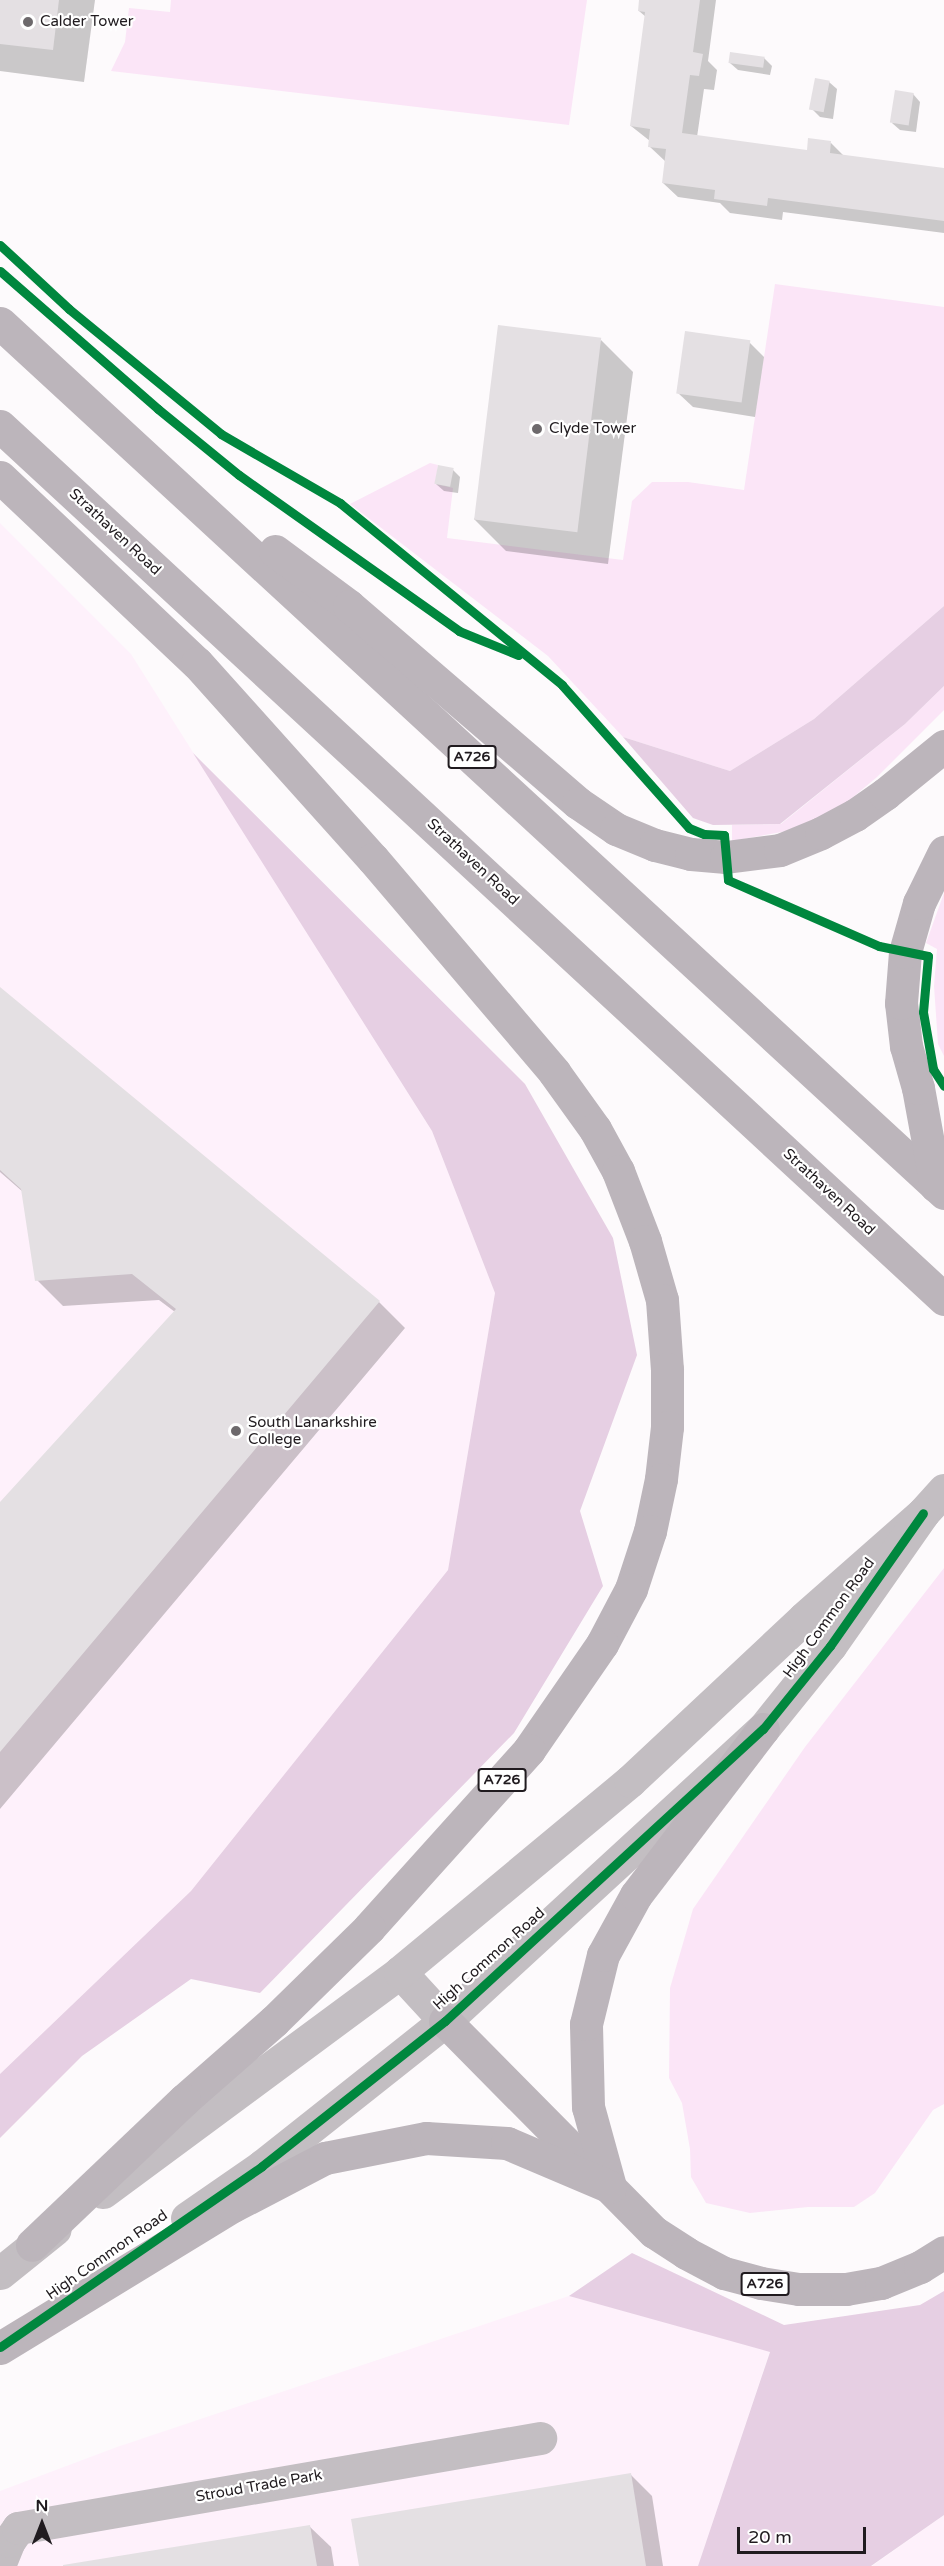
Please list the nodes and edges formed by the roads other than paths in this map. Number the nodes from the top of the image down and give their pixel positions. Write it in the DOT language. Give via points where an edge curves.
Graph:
graph roads {
  1 [pos="0,323"];
  2 [pos="0,426"];
  3 [pos="125,438"];
  4 [pos="0,477"];
  5 [pos="944,746"];
  6 [pos="944,852"];
  7 [pos="940,1189"];
  8 [pos="944,1299"];
  9 [pos="933,1502"];
  10 [pos="763,1729"];
  11 [pos="400,1972"];
  12 [pos="445,2021"];
  13 [pos="610,2187"];
  14 [pos="32,2245"];
  15 [pos="944,2252"];
  16 [pos="0,2273"];
  17 [pos="0,2348"];
  18 [pos="540,2438"];
  19 [pos="0,2563"];
  1 -- 3 [label="main road, A726"];
  2 -- 8 [label="main road, Strathaven Road"];
  3 -- 5 [label="main road" via="349,606 578,803 616,829 655,845 691,854 726,856 780,850 855,815"];
  3 -- 7 [label="main road, A726"];
  4 -- 14 [label="main road, A726" via="197,663 381,868 554,1072 595,1129 622,1180 645,1240 662,1300 667,1369 667,1427 661,1479 650,1531 631,1589 602,1644 528,1750 369,1928"];
  6 -- 7 [label="main road" via="919,903 905,952 901,1003 906,1046"];
  9 -- 10 [label="street, High Common Road" via="830,1646"];
  9 -- 11 [label="street, High Common Road" via="630,1781"];
  10 -- 12 [label="street, High Common Road"];
  10 -- 13 [label="main road" via="636,1894 603,1955 586,2024 588,2107"];
  11 -- 12 [label="street, High Common Road"];
  11 -- 14 [label="street, High Common Road"];
  12 -- 13 [label="main road"];
  12 -- 17 [label="street, High Common Road" via="262,2166"];
  13 -- 15 [label="main road, A726" via="654,2232 686,2253 724,2273 760,2283 799,2289 846,2289 881,2283"];
  13 -- 17 [label="main road" via="507,2143 426,2138 325,2158 232,2206"];
  14 -- 16 [label="street, High Common Road"];
  18 -- 19 [label="street, Stroud Trade Park" via="18,2528"];
}
